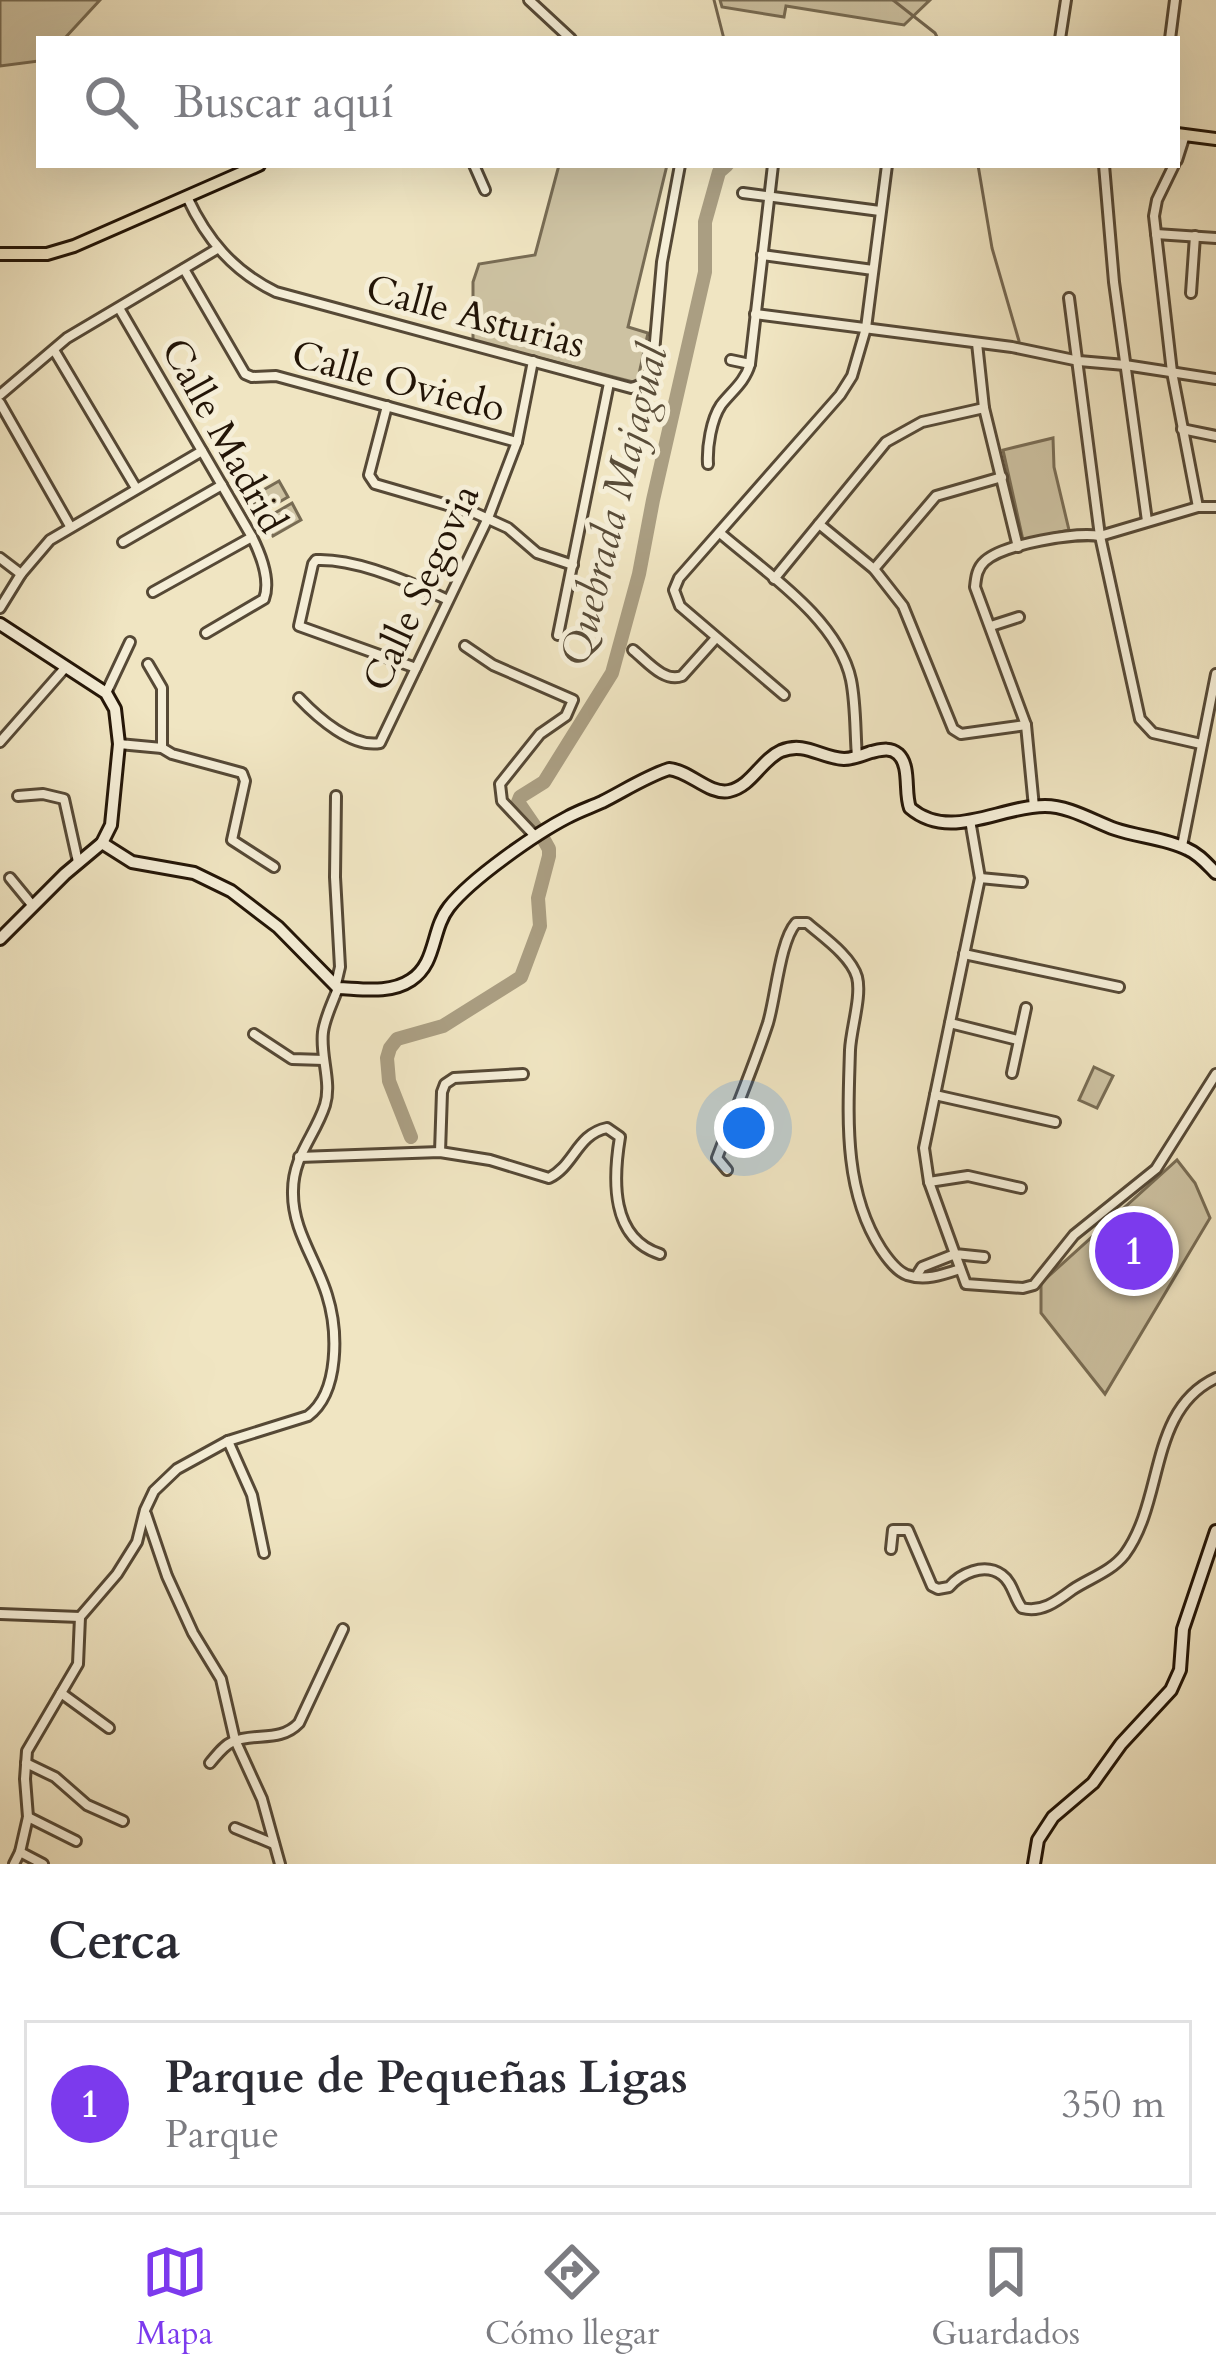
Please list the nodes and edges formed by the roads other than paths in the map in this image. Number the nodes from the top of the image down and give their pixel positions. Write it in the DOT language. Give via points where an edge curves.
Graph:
graph roads {
  1 [pos="529,0"];
  2 [pos="1066,0"];
  3 [pos="1175,0"];
  4 [pos="568,36"];
  5 [pos="1060,36"];
  6 [pos="1170,36"];
  7 [pos="1181,134"];
  8 [pos="1216,139"];
  9 [pos="253,168"];
  10 [pos="475,168"];
  11 [pos="679,168"];
  12 [pos="773,168"];
  13 [pos="887,168"];
  14 [pos="1104,168"];
  15 [pos="1173,168"];
  16 [pos="484,190"];
  17 [pos="743,193"];
  18 [pos="769,196"];
  19 [pos="187,197"];
  20 [pos="880,211"];
  21 [pos="1156,234"];
  22 [pos="1195,236"];
  23 [pos="1216,238"];
  24 [pos="217,249"];
  25 [pos="0,254"];
  26 [pos="762,255"];
  27 [pos="184,269"];
  28 [pos="873,270"];
  29 [pos="1191,293"];
  30 [pos="1069,298"];
  31 [pos="119,308"];
  32 [pos="755,314"];
  33 [pos="866,328"];
  34 [pos="977,343"];
  35 [pos="54,350"];
  36 [pos="731,360"];
  37 [pos="1078,361"];
  38 [pos="533,362"];
  39 [pos="750,364"];
  40 [pos="1124,365"];
  41 [pos="1172,372"];
  42 [pos="1216,380"];
  43 [pos="609,383"];
  44 [pos="0,399"];
  45 [pos="387,406"];
  46 [pos="984,408"];
  47 [pos="1182,429"];
  48 [pos="1216,436"];
  49 [pos="517,442"];
  50 [pos="202,451"];
  51 [pos="708,464"];
  52 [pos="1002,476"];
  53 [pos="222,485"];
  54 [pos="136,488"];
  55 [pos="1198,507"];
  56 [pos="1216,507"];
  57 [pos="488,518"];
  58 [pos="1147,521"];
  59 [pos="819,524"];
  60 [pos="70,526"];
  61 [pos="720,533"];
  62 [pos="1100,536"];
  63 [pos="252,537"];
  64 [pos="123,542"];
  65 [pos="1018,547"];
  66 [pos="0,558"];
  67 [pos="573,565"];
  68 [pos="874,569"];
  69 [pos="21,574"];
  70 [pos="774,579"];
  71 [pos="153,592"];
  72 [pos="448,600"];
  73 [pos="0,608"];
  74 [pos="1019,617"];
  75 [pos="0,624"];
  76 [pos="991,626"];
  77 [pos="206,633"];
  78 [pos="558,634"];
  79 [pos="716,638"];
  80 [pos="130,642"];
  81 [pos="465,646"];
  82 [pos="634,650"];
  83 [pos="148,664"];
  84 [pos="65,668"];
  85 [pos="416,668"];
  86 [pos="1216,674"];
  87 [pos="106,693"];
  88 [pos="784,695"];
  89 [pos="299,698"];
  90 [pos="1026,725"];
  91 [pos="0,742"];
  92 [pos="119,744"];
  93 [pos="1201,744"];
  94 [pos="162,748"];
  95 [pos="857,757"];
  96 [pos="18,796"];
  97 [pos="336,796"];
  98 [pos="1034,807"];
  99 [pos="970,820"];
  100 [pos="536,837"];
  101 [pos="102,843"];
  102 [pos="1182,846"];
  103 [pos="78,862"];
  104 [pos="274,867"];
  105 [pos="1216,873"];
  106 [pos="10,878"];
  107 [pos="980,878"];
  108 [pos="1022,882"];
  109 [pos="32,906"];
  110 [pos="0,939"];
  111 [pos="964,954"];
  112 [pos="337,986"];
  113 [pos="1119,986"];
  114 [pos="1026,1008"];
  115 [pos="950,1023"];
  116 [pos="254,1034"];
  117 [pos="1018,1040"];
  118 [pos="324,1060"];
  119 [pos="1012,1073"];
  120 [pos="523,1074"];
  121 [pos="1216,1074"];
  122 [pos="935,1095"];
  123 [pos="1055,1122"];
  124 [pos="440,1152"];
  125 [pos="299,1157"];
  126 [pos="727,1170"];
  127 [pos="929,1182"];
  128 [pos="1021,1188"];
  129 [pos="955,1254"];
  130 [pos="660,1255"];
  131 [pos="984,1256"];
  132 [pos="960,1269"];
  133 [pos="917,1275"];
  134 [pos="1216,1378"];
  135 [pos="227,1441"];
  136 [pos="145,1510"];
  137 [pos="1216,1532"];
  138 [pos="891,1549"];
  139 [pos="264,1553"];
  140 [pos="0,1614"];
  141 [pos="80,1617"];
  142 [pos="343,1629"];
  143 [pos="62,1693"];
  144 [pos="109,1728"];
  145 [pos="235,1741"];
  146 [pos="26,1763"];
  147 [pos="211,1763"];
  148 [pos="28,1817"];
  149 [pos="123,1821"];
  150 [pos="235,1828"];
  151 [pos="76,1841"];
  152 [pos="276,1845"];
  153 [pos="20,1852"];
  154 [pos="14,1864"];
  155 [pos="43,1864"];
  156 [pos="280,1864"];
  157 [pos="1034,1864"];
  1 -- 4 [label="street"];
  2 -- 5 [label="street"];
  3 -- 6 [label="street"];
  7 -- 8 [label="main road"];
  9 -- 19 [label="main road"];
  10 -- 16 [label="street"];
  11 -- 43 [label="street, Calle Asturias" via="653,364 642,384"];
  12 -- 18 [label="street"];
  13 -- 20 [label="street"];
  14 -- 40 [label="street"];
  15 -- 21 [label="street" via="1156,200"];
  17 -- 18 [label="street"];
  18 -- 20 [label="street"];
  18 -- 26 [label="street"];
  19 -- 24 [label="street, Calle Asturias"];
  19 -- 25 [label="main road" via="74,246"];
  20 -- 28 [label="street"];
  21 -- 22 [label="street"];
  21 -- 41 [label="street"];
  22 -- 23 [label="street"];
  22 -- 29 [label="street"];
  24 -- 27 [label="street"];
  24 -- 38 [label="street, Calle Asturias" via="276,292"];
  26 -- 28 [label="street"];
  26 -- 32 [label="street"];
  27 -- 31 [label="street"];
  27 -- 45 [label="street, Calle Oviedo" via="245,374"];
  28 -- 33 [label="street"];
  30 -- 37 [label="street"];
  31 -- 35 [label="street"];
  31 -- 50 [label="street, Calle Madrid"];
  32 -- 33 [label="street"];
  32 -- 39 [label="street"];
  33 -- 34 [label="street"];
  33 -- 61 [label="street" via="840,394"];
  34 -- 37 [label="street"];
  34 -- 46 [label="street"];
  35 -- 44 [label="street"];
  35 -- 54 [label="street"];
  36 -- 39 [label="street"];
  37 -- 40 [label="street"];
  37 -- 62 [label="street"];
  38 -- 43 [label="street, Calle Asturias"];
  38 -- 49 [label="street, Calle Segovia"];
  39 -- 51 [label="street" via="715,416"];
  40 -- 41 [label="street"];
  40 -- 58 [label="street"];
  41 -- 42 [label="street"];
  41 -- 47 [label="street"];
  43 -- 67 [label="street"];
  44 -- 60 [label="street"];
  45 -- 49 [label="street, Calle Oviedo"];
  45 -- 57 [label="street" via="370,480"];
  46 -- 52 [label="street"];
  46 -- 59 [label="street" via="898,433"];
  47 -- 48 [label="street"];
  47 -- 55 [label="street"];
  49 -- 57 [label="street, Calle Segovia"];
  50 -- 53 [label="street, Calle Madrid"];
  50 -- 54 [label="street"];
  52 -- 65 [label="street"];
  52 -- 68 [label="street" via="936,496"];
  53 -- 63 [label="street, Calle Madrid"];
  53 -- 64 [label="street"];
  54 -- 60 [label="street"];
  55 -- 56 [label="street"];
  55 -- 58 [label="street"];
  57 -- 67 [label="street" via="537,553"];
  57 -- 72 [label="street, Calle Segovia"];
  58 -- 62 [label="street"];
  59 -- 68 [label="street"];
  59 -- 70 [label="street"];
  60 -- 69 [label="street"];
  61 -- 70 [label="street"];
  61 -- 79 [label="street" via="674,590 680,606"];
  62 -- 65 [label="street"];
  62 -- 93 [label="street" via="1140,719 1153,733"];
  63 -- 71 [label="street"];
  63 -- 77 [label="street, Calle Madrid" via="264,599"];
  65 -- 76 [label="street" via="987,559 976,573"];
  66 -- 69 [label="street"];
  67 -- 78 [label="street"];
  68 -- 90 [label="street" via="910,620 952,729"];
  69 -- 73 [label="street"];
  70 -- 95 [label="street" via="841,651"];
  72 -- 85 [label="street, Calle Segovia"];
  72 -- 85 [label="street" via="369,570 313,564 299,626"];
  74 -- 76 [label="street"];
  75 -- 84 [label="street"];
  76 -- 90 [label="street"];
  79 -- 82 [label="street" via="676,679"];
  79 -- 88 [label="street"];
  80 -- 87 [label="street"];
  81 -- 100 [label="street" via="573,700 500,784 502,801"];
  83 -- 94 [label="street" via="162,688"];
  84 -- 87 [label="street"];
  84 -- 91 [label="street"];
  85 -- 89 [label="street, Calle Segovia" via="376,745 333,727"];
  86 -- 93 [label="street"];
  87 -- 92 [label="street"];
  90 -- 98 [label="street"];
  92 -- 94 [label="street"];
  92 -- 101 [label="street"];
  93 -- 102 [label="street"];
  94 -- 104 [label="street" via="242,773 232,840"];
  95 -- 99 [label="street" via="894,751 914,812 936,822"];
  95 -- 100 [label="street" via="794,747 727,791 681,770 663,771"];
  96 -- 103 [label="street" via="64,799"];
  97 -- 112 [label="street"];
  98 -- 99 [label="street"];
  98 -- 102 [label="street"];
  99 -- 107 [label="street"];
  100 -- 112 [label="street" via="447,910 417,976 385,989"];
  101 -- 103 [label="street"];
  101 -- 112 [label="street" via="132,862 194,873 231,891"];
  102 -- 105 [label="street"];
  103 -- 109 [label="street"];
  106 -- 109 [label="street"];
  107 -- 108 [label="street"];
  107 -- 111 [label="street"];
  109 -- 110 [label="street"];
  111 -- 113 [label="street"];
  111 -- 115 [label="street"];
  112 -- 118 [label="street"];
  114 -- 117 [label="street"];
  115 -- 117 [label="street"];
  115 -- 122 [label="street"];
  116 -- 118 [label="street" via="292,1059"];
  117 -- 119 [label="street"];
  118 -- 125 [label="street" via="324,1108"];
  120 -- 124 [label="street" via="449,1080"];
  121 -- 132 [label="street" via="1156,1169 1074,1235 1034,1285 966,1284"];
  122 -- 123 [label="street"];
  122 -- 127 [label="street" via="924,1148"];
  124 -- 125 [label="street"];
  124 -- 130 [label="street" via="549,1178 585,1137 613,1130 620,1137 620,1216"];
  125 -- 135 [label="street" via="294,1210 331,1309 329,1384 308,1416"];
  126 -- 133 [label="street" via="718,1158 776,995 787,937 796,922 807,922 856,973 850,1152 861,1207 886,1257"];
  127 -- 128 [label="street" via="968,1176"];
  127 -- 129 [label="street"];
  129 -- 131 [label="street"];
  129 -- 132 [label="street"];
  129 -- 133 [label="street"];
  132 -- 133 [label="street"];
  134 -- 138 [label="street" via="1195,1389 1175,1416 1146,1516 1126,1551 1042,1609 1022,1608 1004,1576 992,1571 932,1586 908,1530 893,1530"];
  135 -- 136 [label="street" via="177,1469"];
  135 -- 139 [label="street"];
  136 -- 141 [label="street" via="136,1542"];
  136 -- 145 [label="street" via="167,1576 221,1679"];
  137 -- 157 [label="street" via="1171,1690 1093,1784 1053,1817"];
  140 -- 141 [label="street"];
  141 -- 143 [label="street" via="78,1664"];
  142 -- 145 [label="street" via="299,1724"];
  143 -- 144 [label="street"];
  143 -- 146 [label="street"];
  145 -- 147 [label="street"];
  145 -- 152 [label="street"];
  146 -- 148 [label="street"];
  146 -- 149 [label="street"];
  148 -- 151 [label="street"];
  148 -- 153 [label="street"];
  150 -- 152 [label="street"];
  152 -- 156 [label="street"];
  153 -- 154 [label="street"];
  153 -- 155 [label="street"];
}
